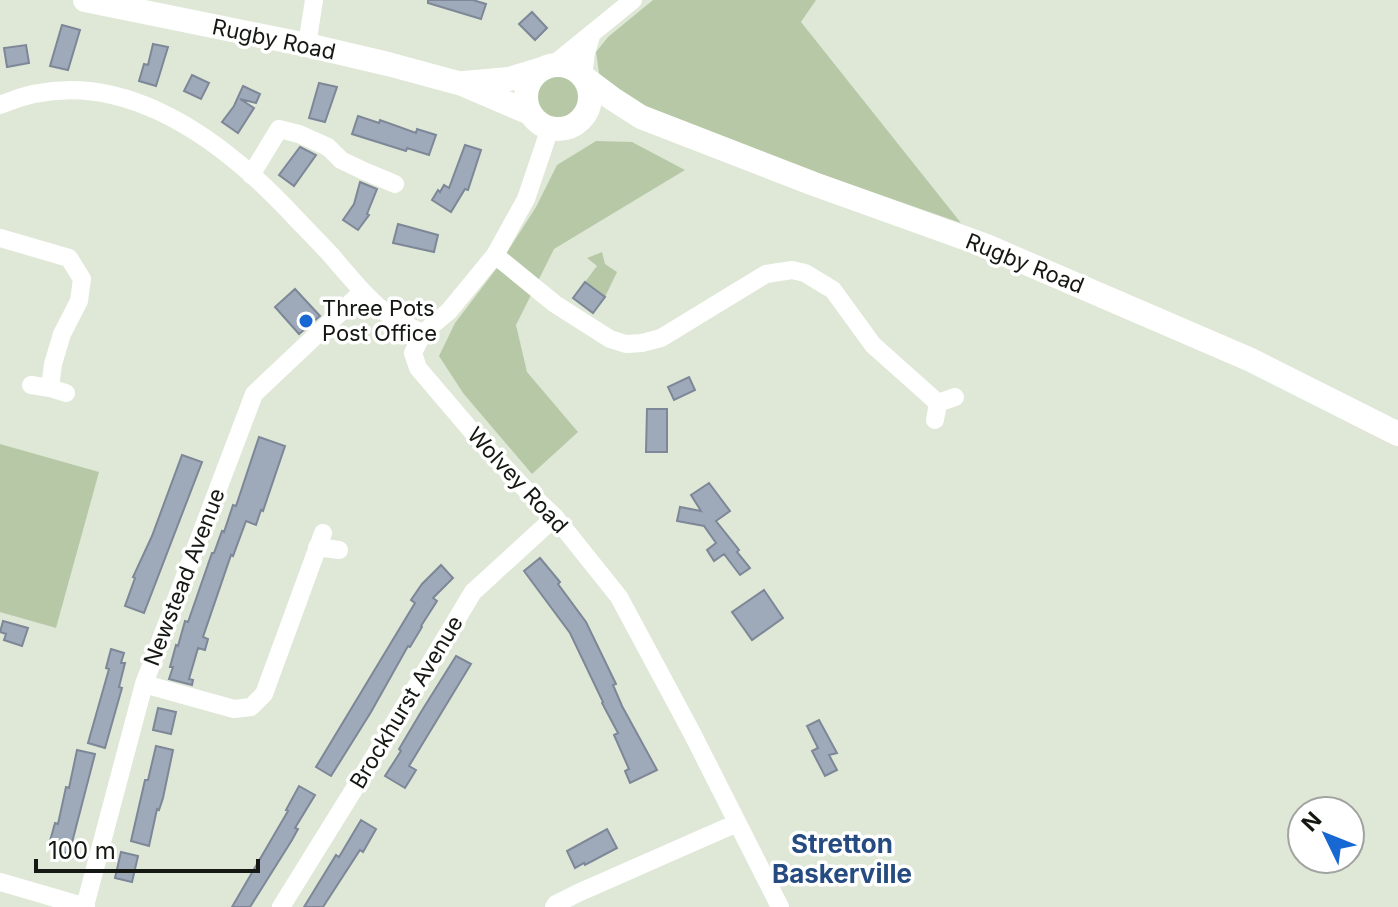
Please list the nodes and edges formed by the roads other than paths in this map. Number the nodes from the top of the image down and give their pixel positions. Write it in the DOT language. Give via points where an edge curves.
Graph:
graph roads {
  1 [pos="85,0"];
  2 [pos="314,0"];
  3 [pos="633,0"];
  4 [pos="592,33"];
  5 [pos="307,45"];
  6 [pos="547,67"];
  7 [pos="584,77"];
  8 [pos="462,84"];
  9 [pos="0,105"];
  10 [pos="641,117"];
  11 [pos="539,121"];
  12 [pos="575,125"];
  13 [pos="251,175"];
  14 [pos="395,184"];
  15 [pos="0,238"];
  16 [pos="495,255"];
  17 [pos="362,292"];
  18 [pos="423,333"];
  19 [pos="49,389"];
  20 [pos="943,407"];
  21 [pos="1398,434"];
  22 [pos="555,517"];
  23 [pos="339,550"];
  24 [pos="144,684"];
  25 [pos="737,823"];
  26 [pos="0,882"];
  27 [pos="86,907"];
  28 [pos="281,907"];
  29 [pos="554,907"];
  30 [pos="780,907"];
  1 -- 5 [label="main road, Rugby Road"];
  2 -- 5 [label="street"];
  3 -- 4 [label="street"];
  4 -- 6 [label="street"];
  4 -- 7 [label="street"];
  5 -- 8 [label="main road, Rugby Road"];
  6 -- 7 [label="main road" via="569,66"];
  6 -- 8 [label="main road, Rugby Road" via="509,79"];
  6 -- 11 [label="main road" via="532,77 527,89 526,101"];
  7 -- 10 [label="main road, Rugby Road"];
  7 -- 12 [label="main road" via="591,99"];
  8 -- 11 [label="main road, Rugby Road"];
  9 -- 13 [label="street" via="68,91 135,101 187,125"];
  10 -- 12 [label="main road, Rugby Road" via="608,116"];
  10 -- 21 [label="main road, Rugby Road" via="984,245 1251,360"];
  11 -- 12 [label="main road" via="562,130"];
  11 -- 16 [label="street" via="546,140 526,199"];
  13 -- 14 [label="street" via="279,129 328,147 341,160"];
  13 -- 17 [label="street"];
  15 -- 19 [label="street" via="69,258 82,279"];
  16 -- 18 [label="street" via="449,311"];
  16 -- 20 [label="street" via="555,304 626,344 661,338 766,274 805,273 833,290 873,345"];
  17 -- 18 [label="street" via="392,318"];
  17 -- 24 [label="street, Newstead Avenue" via="254,394"];
  18 -- 22 [label="street, Wolvey Road" via="413,353 418,368"];
  22 -- 25 [label="street, Wolvey Road" via="619,597"];
  22 -- 28 [label="street, Brockhurst Avenue" via="473,592"];
  23 -- 24 [label="street" via="320,540 264,694 251,707 234,709"];
  24 -- 27 [label="street, Newstead Avenue"];
  25 -- 29 [label="street"];
  25 -- 30 [label="street, Wolvey Road"];
  26 -- 27 [label="street"];
}
